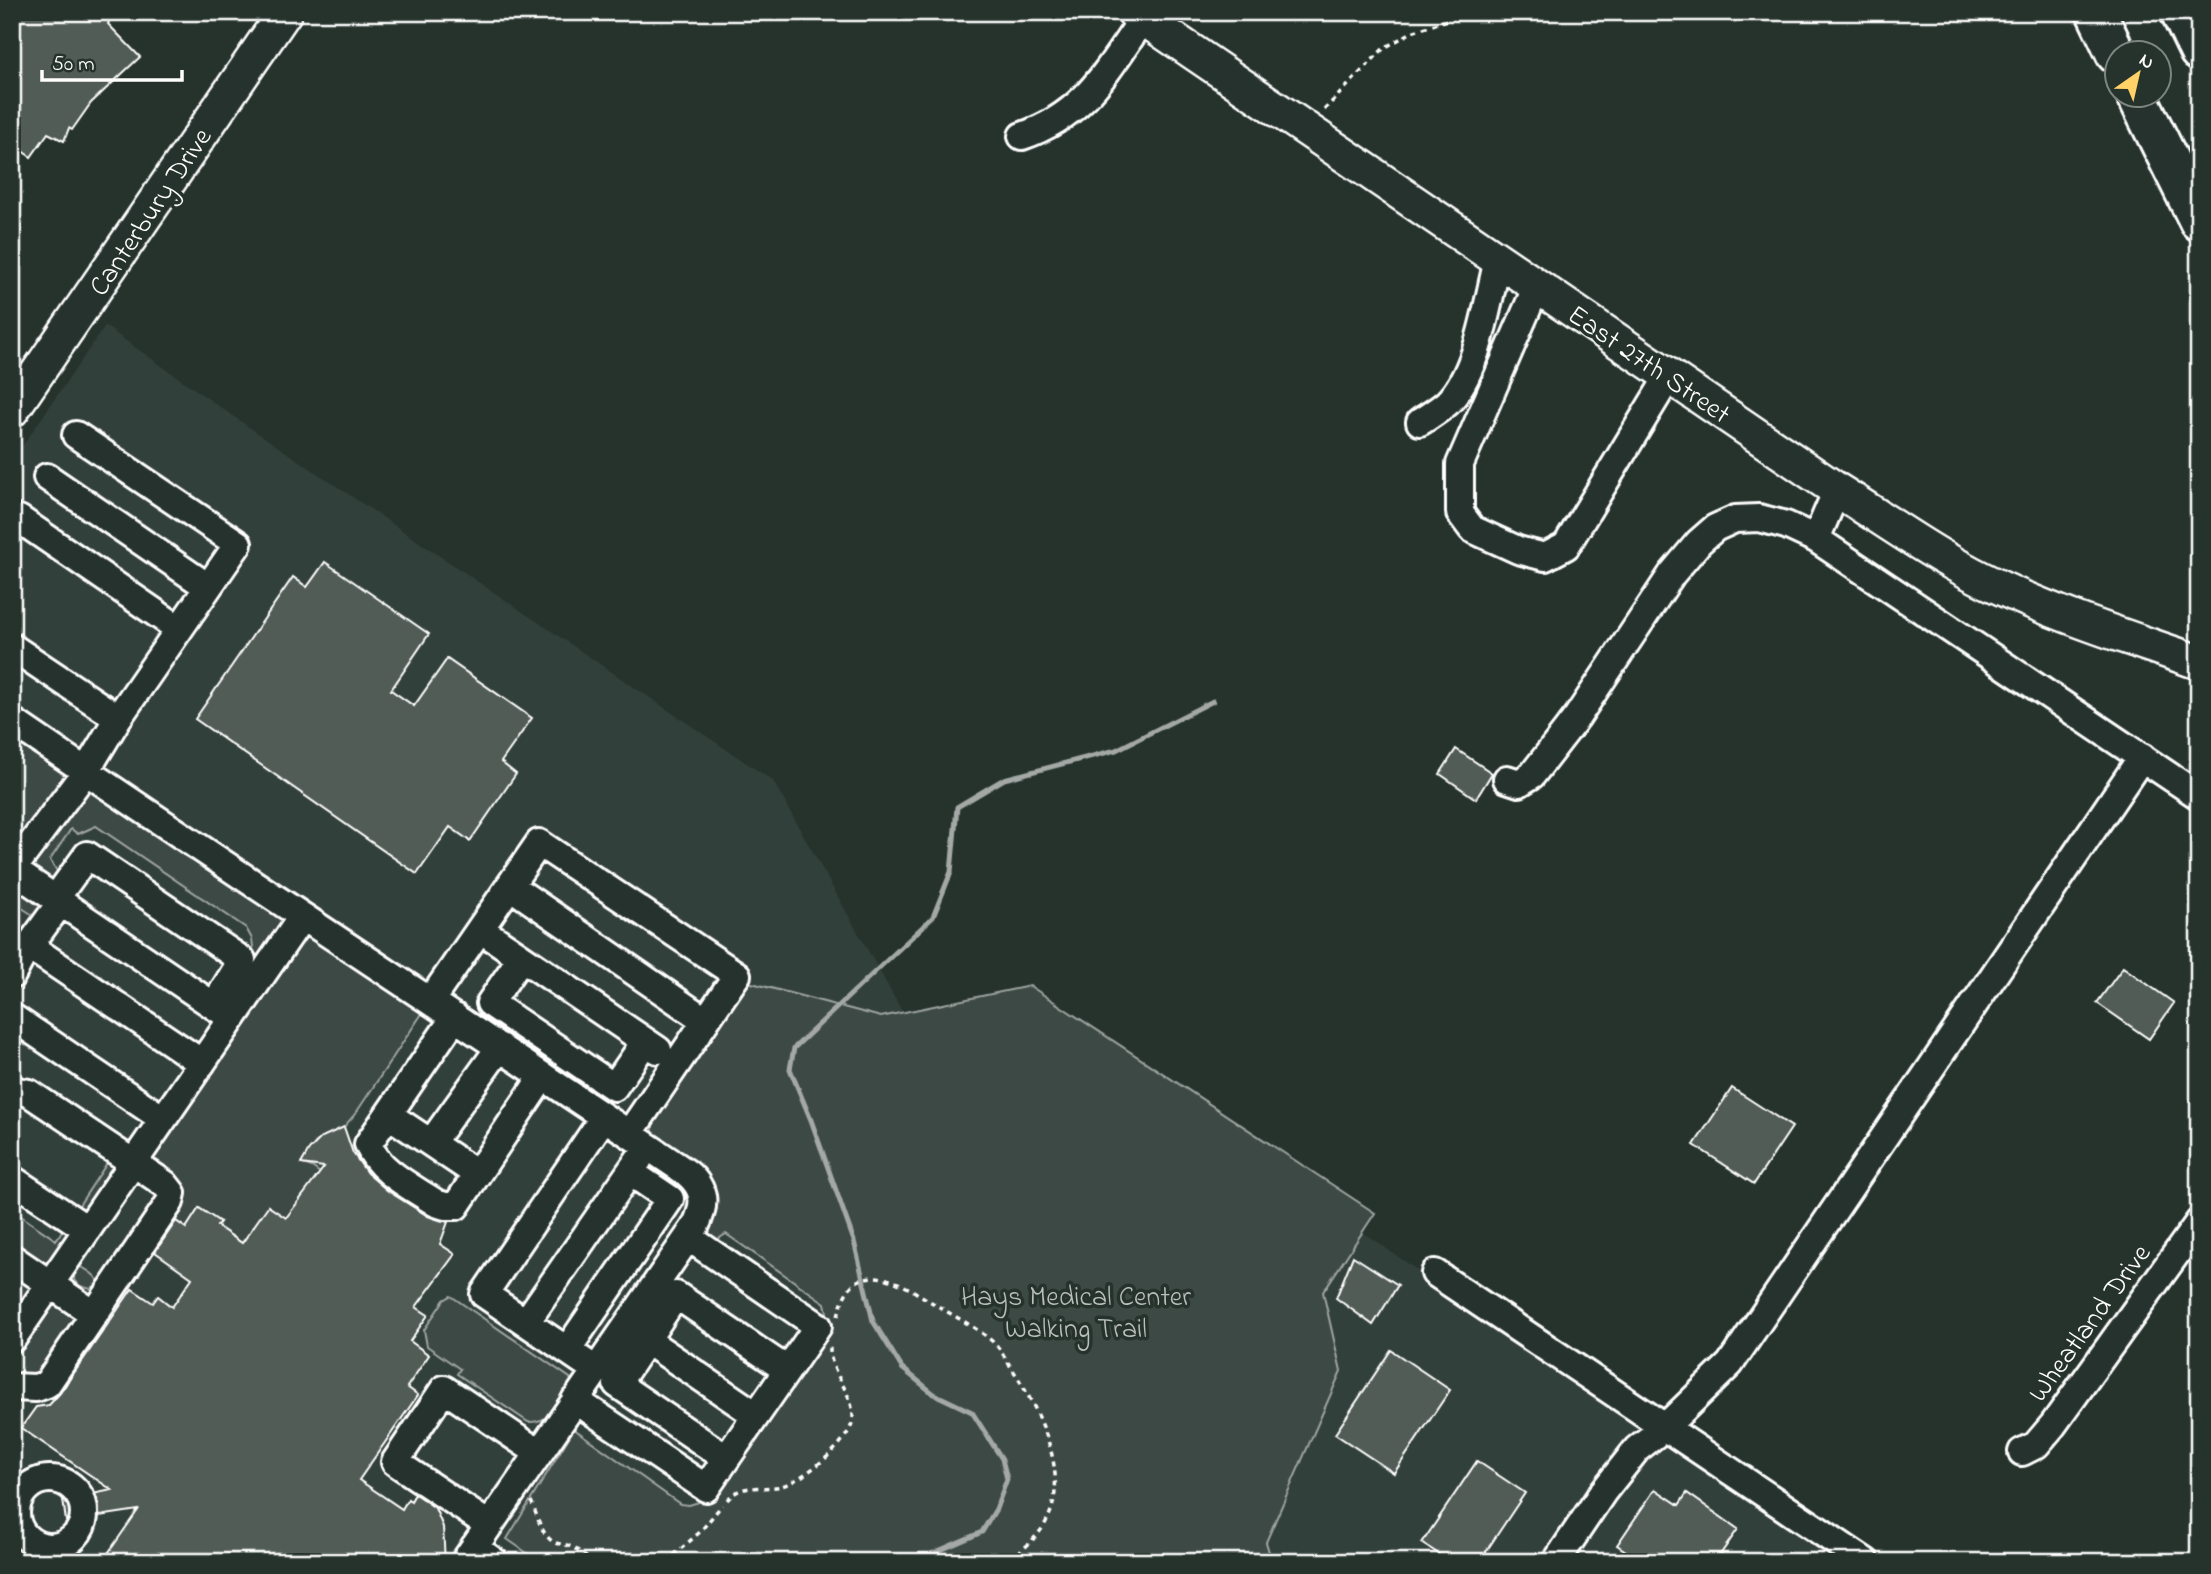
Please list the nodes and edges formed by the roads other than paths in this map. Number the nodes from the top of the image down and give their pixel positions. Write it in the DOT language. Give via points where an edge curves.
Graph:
graph roads {
  1 [pos="285,12"];
  2 [pos="2096,12"];
  3 [pos="2180,12"];
  4 [pos="1139,16"];
  5 [pos="2108,38"];
  6 [pos="2199,51"];
  7 [pos="2143,108"];
  8 [pos="1022,136"];
  9 [pos="2199,222"];
  10 [pos="1498,260"];
  11 [pos="1537,286"];
  12 [pos="1669,376"];
  13 [pos="12,410"];
  14 [pos="1420,422"];
  15 [pos="76,435"];
  16 [pos="47,477"];
  17 [pos="1837,490"];
  18 [pos="19,519"];
  19 [pos="1816,539"];
  20 [pos="208,587"];
  21 [pos="179,629"];
  22 [pos="12,646"];
  23 [pos="2197,662"];
  24 [pos="118,718"];
  25 [pos="12,721"];
  26 [pos="2142,757"];
  27 [pos="86,771"];
  28 [pos="1507,779"];
  29 [pos="2199,796"];
  30 [pos="13,870"];
  31 [pos="510,886"];
  32 [pos="58,900"];
  33 [pos="302,917"];
  34 [pos="480,929"];
  35 [pos="29,946"];
  36 [pos="521,958"];
  37 [pos="12,975"];
  38 [pos="431,1000"];
  39 [pos="223,1012"];
  40 [pos="12,1017"];
  41 [pos="455,1017"];
  42 [pos="706,1021"];
  43 [pos="645,1042"];
  44 [pos="499,1047"];
  45 [pos="202,1063"];
  46 [pos="677,1063"];
  47 [pos="544,1076"];
  48 [pos="13,1090"];
  49 [pos="12,1101"];
  50 [pos="389,1115"];
  51 [pos="604,1117"];
  52 [pos="163,1119"];
  53 [pos="639,1140"];
  54 [pos="431,1143"];
  55 [pos="133,1163"];
  56 [pos="630,1172"];
  57 [pos="477,1174"];
  58 [pos="12,1179"];
  59 [pos="2199,1222"];
  60 [pos="88,1229"];
  61 [pos="688,1237"];
  62 [pos="12,1258"];
  63 [pos="1435,1273"];
  64 [pos="50,1284"];
  65 [pos="94,1314"];
  66 [pos="526,1322"];
  67 [pos="636,1333"];
  68 [pos="13,1338"];
  69 [pos="566,1350"];
  70 [pos="596,1370"];
  71 [pos="787,1370"];
  72 [pos="12,1387"];
  73 [pos="575,1400"];
  74 [pos="756,1415"];
  75 [pos="1665,1427"];
  76 [pos="2022,1452"];
  77 [pos="539,1453"];
  78 [pos="726,1458"];
  79 [pos="489,1525"];
  80 [pos="478,1557"];
  81 [pos="1556,1562"];
  82 [pos="1867,1562"];
  1 -- 13 [label="main road, Canterbury Drive"];
  2 -- 5 [label="highway"];
  3 -- 6 [label="highway"];
  4 -- 8 [label="street" via="1095,88 1073,110"];
  4 -- 10 [label="main road, East 27th Street"];
  7 -- 9 [label="highway"];
  10 -- 11 [label="main road, East 27th Street"];
  10 -- 14 [label="street" via="1464,380 1447,403"];
  11 -- 12 [label="main road, East 27th Street"];
  11 -- 12 [label="street" via="1460,464 1460,513 1472,529 1518,551 1545,557 1566,546"];
  12 -- 17 [label="main road, East 27th Street"];
  15 -- 20 [label="street" via="237,544"];
  16 -- 20 [label="street"];
  17 -- 19 [label="street"];
  17 -- 23 [label="main road, East 27th Street" via="2000,588"];
  18 -- 21 [label="street"];
  19 -- 26 [label="street"];
  19 -- 28 [label="street" via="1759,518 1735,519 1715,528 1672,574 1532,775 1519,783"];
  20 -- 21 [label="street"];
  21 -- 24 [label="street"];
  22 -- 24 [label="street"];
  24 -- 27 [label="street"];
  25 -- 27 [label="street"];
  26 -- 29 [label="street"];
  26 -- 75 [label="street" via="1730,1364"];
  27 -- 30 [label="street"];
  27 -- 33 [label="street"];
  30 -- 32 [label="street"];
  31 -- 34 [label="street"];
  31 -- 42 [label="street"];
  31 -- 42 [label="street" via="539,843 737,975"];
  32 -- 35 [label="street"];
  32 -- 39 [label="street"];
  32 -- 39 [label="street" via="87,855 243,960"];
  33 -- 38 [label="street"];
  33 -- 39 [label="street"];
  34 -- 36 [label="street"];
  34 -- 38 [label="street"];
  35 -- 37 [label="street"];
  35 -- 45 [label="street"];
  36 -- 43 [label="street"];
  36 -- 43 [label="street" via="491,1003 614,1087"];
  38 -- 41 [label="street"];
  39 -- 45 [label="street"];
  40 -- 52 [label="street"];
  41 -- 44 [label="street"];
  41 -- 50 [label="street"];
  42 -- 46 [label="street"];
  43 -- 46 [label="street"];
  44 -- 47 [label="street"];
  44 -- 54 [label="street"];
  45 -- 52 [label="street"];
  46 -- 53 [label="street"];
  47 -- 51 [label="street"];
  47 -- 57 [label="street"];
  48 -- 49 [label="street"];
  48 -- 55 [label="street" via="29,1093"];
  50 -- 54 [label="street"];
  50 -- 57 [label="street" via="368,1144 377,1162 410,1185 451,1207"];
  51 -- 53 [label="street"];
  51 -- 66 [label="street" via="484,1294"];
  52 -- 55 [label="street"];
  53 -- 56 [label="street"];
  53 -- 61 [label="street" via="687,1172 701,1190 702,1212"];
  54 -- 57 [label="street"];
  55 -- 60 [label="street"];
  55 -- 65 [label="street" via="169,1188 172,1199"];
  56 -- 66 [label="street"];
  56 -- 69 [label="street" via="670,1199"];
  58 -- 60 [label="street"];
  59 -- 76 [label="street, Wheatland Drive" via="2053,1425 2036,1445"];
  60 -- 64 [label="street"];
  61 -- 67 [label="street"];
  61 -- 71 [label="street" via="818,1326"];
  62 -- 64 [label="street"];
  63 -- 75 [label="street"];
  64 -- 65 [label="street"];
  64 -- 68 [label="street"];
  65 -- 72 [label="street" via="47,1384"];
  66 -- 69 [label="street"];
  67 -- 70 [label="street"];
  67 -- 71 [label="street" via="676,1295"];
  67 -- 74 [label="street"];
  67 -- 78 [label="street" via="617,1384"];
  69 -- 70 [label="street"];
  70 -- 73 [label="street"];
  71 -- 74 [label="street"];
  73 -- 77 [label="street"];
  73 -- 78 [label="street" via="706,1488"];
  74 -- 78 [label="street"];
  75 -- 81 [label="street" via="1637,1449"];
  75 -- 82 [label="street"];
  77 -- 79 [label="street"];
  77 -- 79 [label="street" via="444,1389 395,1462"];
  79 -- 80 [label="street"];
}
